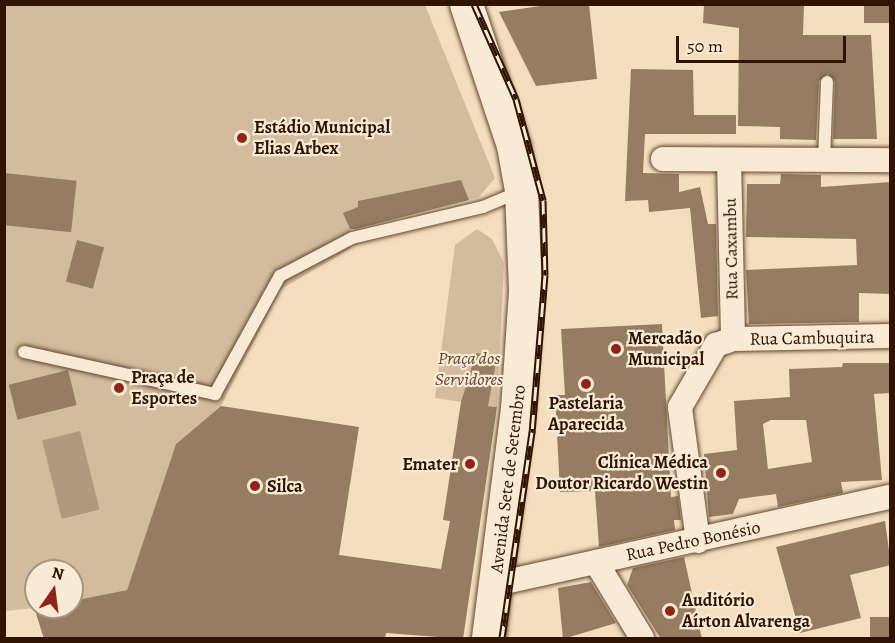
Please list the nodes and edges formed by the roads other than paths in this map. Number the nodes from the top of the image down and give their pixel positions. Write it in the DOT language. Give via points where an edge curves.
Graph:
graph roads {
  1 [pos="464,6"];
  2 [pos="827,82"];
  3 [pos="663,159"];
  4 [pos="729,160"];
  5 [pos="824,160"];
  6 [pos="891,160"];
  7 [pos="522,190"];
  8 [pos="891,336"];
  9 [pos="733,339"];
  10 [pos="24,352"];
  11 [pos="891,497"];
  12 [pos="698,541"];
  13 [pos="596,562"];
  14 [pos="496,584"];
  15 [pos="488,639"];
  16 [pos="642,639"];
  1 -- 7 [label="main road, Avenida Sete de Setembro" via="484,51"];
  2 -- 5 [label="lane"];
  3 -- 4 [label="street"];
  4 -- 5 [label="street"];
  4 -- 9 [label="street, Rua Caxambu"];
  5 -- 6 [label="street"];
  7 -- 10 [label="lane" via="483,207 352,238 280,276 215,394"];
  7 -- 14 [label="main road, Avenida Sete de Setembro" via="523,322"];
  8 -- 9 [label="street, Rua Cambuquira"];
  9 -- 12 [label="street" via="716,345 680,407"];
  11 -- 12 [label="street, Rua Pedro Bonésio"];
  12 -- 13 [label="street, Rua Pedro Bonésio"];
  13 -- 14 [label="street, Rua Pedro Bonésio"];
  13 -- 16 [label="street"];
  14 -- 15 [label="main road, Avenida Sete de Setembro"];
}
